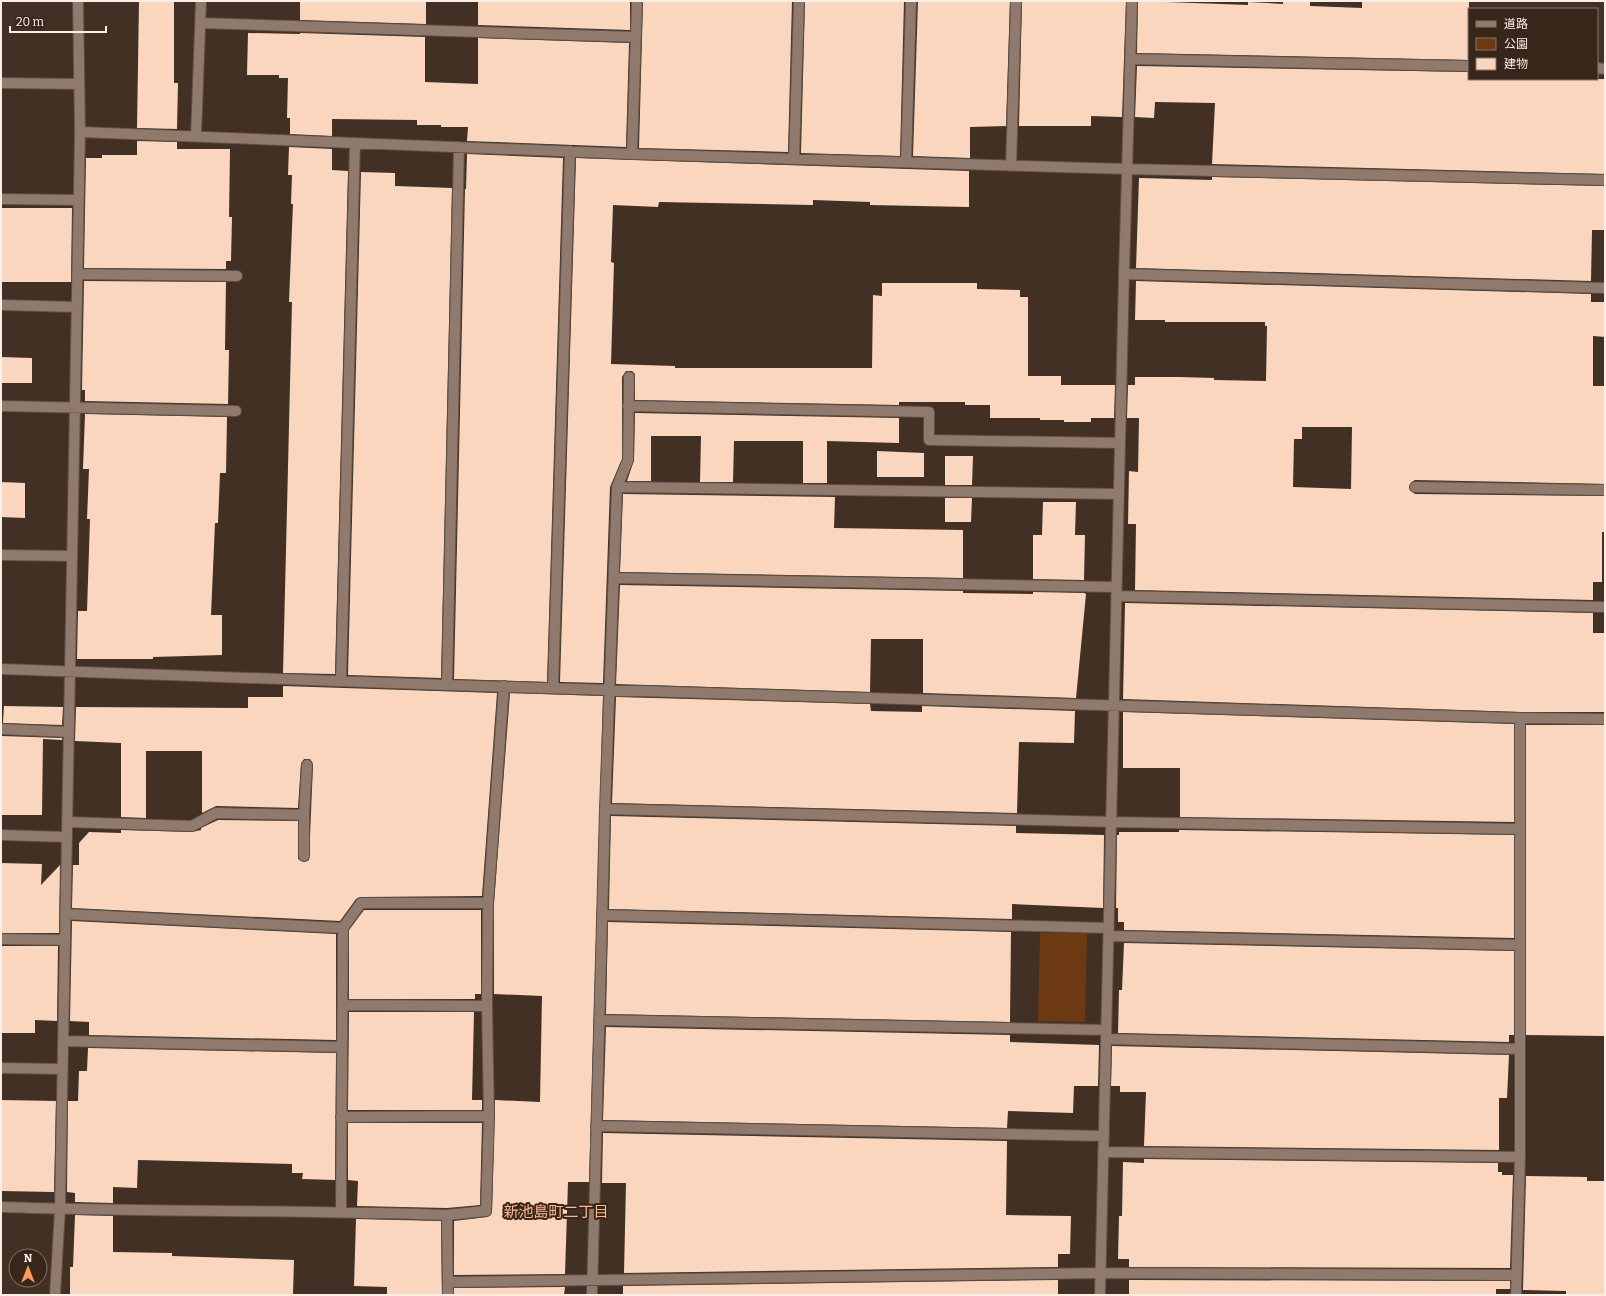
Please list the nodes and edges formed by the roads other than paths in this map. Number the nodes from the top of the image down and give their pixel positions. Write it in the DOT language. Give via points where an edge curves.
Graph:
graph roads {
  1 [pos="78,1"];
  2 [pos="201,1"];
  3 [pos="638,1"];
  4 [pos="799,1"];
  5 [pos="911,1"];
  6 [pos="1016,1"];
  7 [pos="1132,1"];
  8 [pos="200,23"];
  9 [pos="636,38"];
  10 [pos="1130,59"];
  11 [pos="1468,66"];
  12 [pos="1,83"];
  13 [pos="79,84"];
  14 [pos="80,132"];
  15 [pos="196,136"];
  16 [pos="355,143"];
  17 [pos="459,147"];
  18 [pos="570,151"];
  19 [pos="632,154"];
  20 [pos="794,159"];
  21 [pos="906,162"];
  22 [pos="1011,166"];
  23 [pos="1126,170"];
  24 [pos="1605,180"];
  25 [pos="1,199"];
  26 [pos="78,200"];
  27 [pos="77,274"];
  28 [pos="1124,274"];
  29 [pos="238,276"];
  30 [pos="1605,288"];
  31 [pos="1,305"];
  32 [pos="76,307"];
  33 [pos="628,377"];
  34 [pos="1,406"];
  35 [pos="628,406"];
  36 [pos="75,408"];
  37 [pos="236,411"];
  38 [pos="1120,443"];
  39 [pos="617,487"];
  40 [pos="1415,487"];
  41 [pos="1605,490"];
  42 [pos="1119,494"];
  43 [pos="1,555"];
  44 [pos="72,556"];
  45 [pos="614,578"];
  46 [pos="1116,591"];
  47 [pos="1605,607"];
  48 [pos="1,669"];
  49 [pos="70,672"];
  50 [pos="341,681"];
  51 [pos="447,685"];
  52 [pos="504,686"];
  53 [pos="553,688"];
  54 [pos="609,690"];
  55 [pos="1114,706"];
  56 [pos="1520,718"];
  57 [pos="1605,719"];
  58 [pos="1,729"];
  59 [pos="69,732"];
  60 [pos="306,765"];
  61 [pos="605,809"];
  62 [pos="304,815"];
  63 [pos="67,822"];
  64 [pos="1112,822"];
  65 [pos="1520,828"];
  66 [pos="1,835"];
  67 [pos="67,836"];
  68 [pos="304,856"];
  69 [pos="488,903"];
  70 [pos="66,914"];
  71 [pos="602,915"];
  72 [pos="343,928"];
  73 [pos="1109,932"];
  74 [pos="1,939"];
  75 [pos="65,940"];
  76 [pos="1520,945"];
  77 [pos="343,1005"];
  78 [pos="487,1006"];
  79 [pos="599,1020"];
  80 [pos="1106,1035"];
  81 [pos="63,1042"];
  82 [pos="342,1047"];
  83 [pos="1520,1049"];
  84 [pos="1,1068"];
  85 [pos="62,1069"];
  86 [pos="489,1116"];
  87 [pos="341,1117"];
  88 [pos="596,1126"];
  89 [pos="1104,1136"];
  90 [pos="1103,1152"];
  91 [pos="1520,1157"];
  92 [pos="1,1206"];
  93 [pos="60,1209"];
  94 [pos="341,1211"];
  95 [pos="447,1214"];
  96 [pos="1100,1272"];
  97 [pos="1516,1275"];
  98 [pos="593,1280"];
  99 [pos="448,1282"];
  100 [pos="55,1295"];
  101 [pos="448,1295"];
  102 [pos="592,1295"];
  103 [pos="1100,1295"];
  104 [pos="1516,1295"];
  1 -- 13 [label="street"];
  2 -- 8 [label="street"];
  3 -- 9 [label="street"];
  4 -- 20 [label="street"];
  5 -- 21 [label="street"];
  6 -- 22 [label="street"];
  7 -- 10 [label="street"];
  8 -- 9 [label="street"];
  8 -- 15 [label="street"];
  9 -- 19 [label="street"];
  10 -- 11 [label="street"];
  10 -- 23 [label="street"];
  12 -- 13 [label="street"];
  13 -- 14 [label="street"];
  14 -- 15 [label="street"];
  14 -- 26 [label="street"];
  15 -- 16 [label="street"];
  16 -- 17 [label="street"];
  16 -- 50 [label="street"];
  17 -- 18 [label="street"];
  17 -- 51 [label="street"];
  18 -- 19 [label="street"];
  18 -- 53 [label="street"];
  19 -- 20 [label="street"];
  20 -- 21 [label="street"];
  21 -- 22 [label="street"];
  22 -- 23 [label="street"];
  23 -- 24 [label="street"];
  23 -- 28 [label="street"];
  25 -- 26 [label="street"];
  26 -- 27 [label="street"];
  27 -- 29 [label="street"];
  27 -- 32 [label="street"];
  28 -- 30 [label="street"];
  28 -- 38 [label="street"];
  31 -- 32 [label="street"];
  32 -- 36 [label="street"];
  33 -- 35 [label="street"];
  34 -- 36 [label="street"];
  35 -- 38 [label="street" via="929,412 929,440"];
  35 -- 39 [label="street" via="628,460"];
  36 -- 37 [label="street"];
  36 -- 44 [label="street"];
  38 -- 42 [label="street"];
  39 -- 42 [label="street"];
  39 -- 45 [label="street"];
  40 -- 41 [label="street"];
  42 -- 46 [label="street"];
  43 -- 44 [label="street"];
  44 -- 49 [label="street"];
  45 -- 46 [label="street"];
  45 -- 54 [label="street"];
  46 -- 47 [label="street"];
  46 -- 55 [label="street"];
  48 -- 49 [label="street"];
  49 -- 50 [label="street"];
  49 -- 59 [label="street"];
  50 -- 51 [label="street"];
  51 -- 52 [label="street"];
  52 -- 53 [label="street"];
  52 -- 69 [label="street"];
  53 -- 54 [label="street"];
  54 -- 55 [label="street"];
  54 -- 61 [label="street"];
  55 -- 56 [label="street"];
  55 -- 64 [label="street"];
  56 -- 57 [label="street"];
  56 -- 65 [label="street"];
  58 -- 59 [label="street"];
  59 -- 63 [label="street"];
  60 -- 62 [label="street"];
  61 -- 64 [label="street"];
  61 -- 71 [label="street"];
  62 -- 63 [label="street" via="216,813 192,826"];
  62 -- 68 [label="street"];
  63 -- 67 [label="street"];
  64 -- 65 [label="street"];
  64 -- 73 [label="street"];
  65 -- 76 [label="street"];
  66 -- 67 [label="street"];
  67 -- 70 [label="street"];
  69 -- 72 [label="street" via="361,902"];
  69 -- 78 [label="street"];
  70 -- 72 [label="street"];
  70 -- 75 [label="street"];
  71 -- 73 [label="street"];
  71 -- 79 [label="street"];
  72 -- 77 [label="street"];
  73 -- 76 [label="street"];
  73 -- 80 [label="street"];
  74 -- 75 [label="street"];
  75 -- 81 [label="street"];
  76 -- 83 [label="street"];
  77 -- 78 [label="street"];
  77 -- 82 [label="street"];
  78 -- 86 [label="street"];
  79 -- 80 [label="street"];
  79 -- 88 [label="street"];
  80 -- 83 [label="street"];
  80 -- 89 [label="street"];
  81 -- 82 [label="street"];
  81 -- 85 [label="street"];
  82 -- 87 [label="street"];
  83 -- 91 [label="street"];
  84 -- 85 [label="street"];
  85 -- 93 [label="street"];
  86 -- 87 [label="street"];
  86 -- 95 [label="street" via="486,1211"];
  87 -- 94 [label="street"];
  88 -- 89 [label="street"];
  88 -- 98 [label="street"];
  89 -- 90 [label="street"];
  90 -- 91 [label="street"];
  90 -- 96 [label="street"];
  91 -- 97 [label="street"];
  92 -- 93 [label="street"];
  93 -- 94 [label="street"];
  93 -- 100 [label="street"];
  94 -- 95 [label="street"];
  95 -- 99 [label="street"];
  96 -- 97 [label="street"];
  96 -- 98 [label="street"];
  96 -- 103 [label="street"];
  97 -- 104 [label="street"];
  98 -- 99 [label="street"];
  98 -- 102 [label="street"];
  99 -- 101 [label="street"];
}
